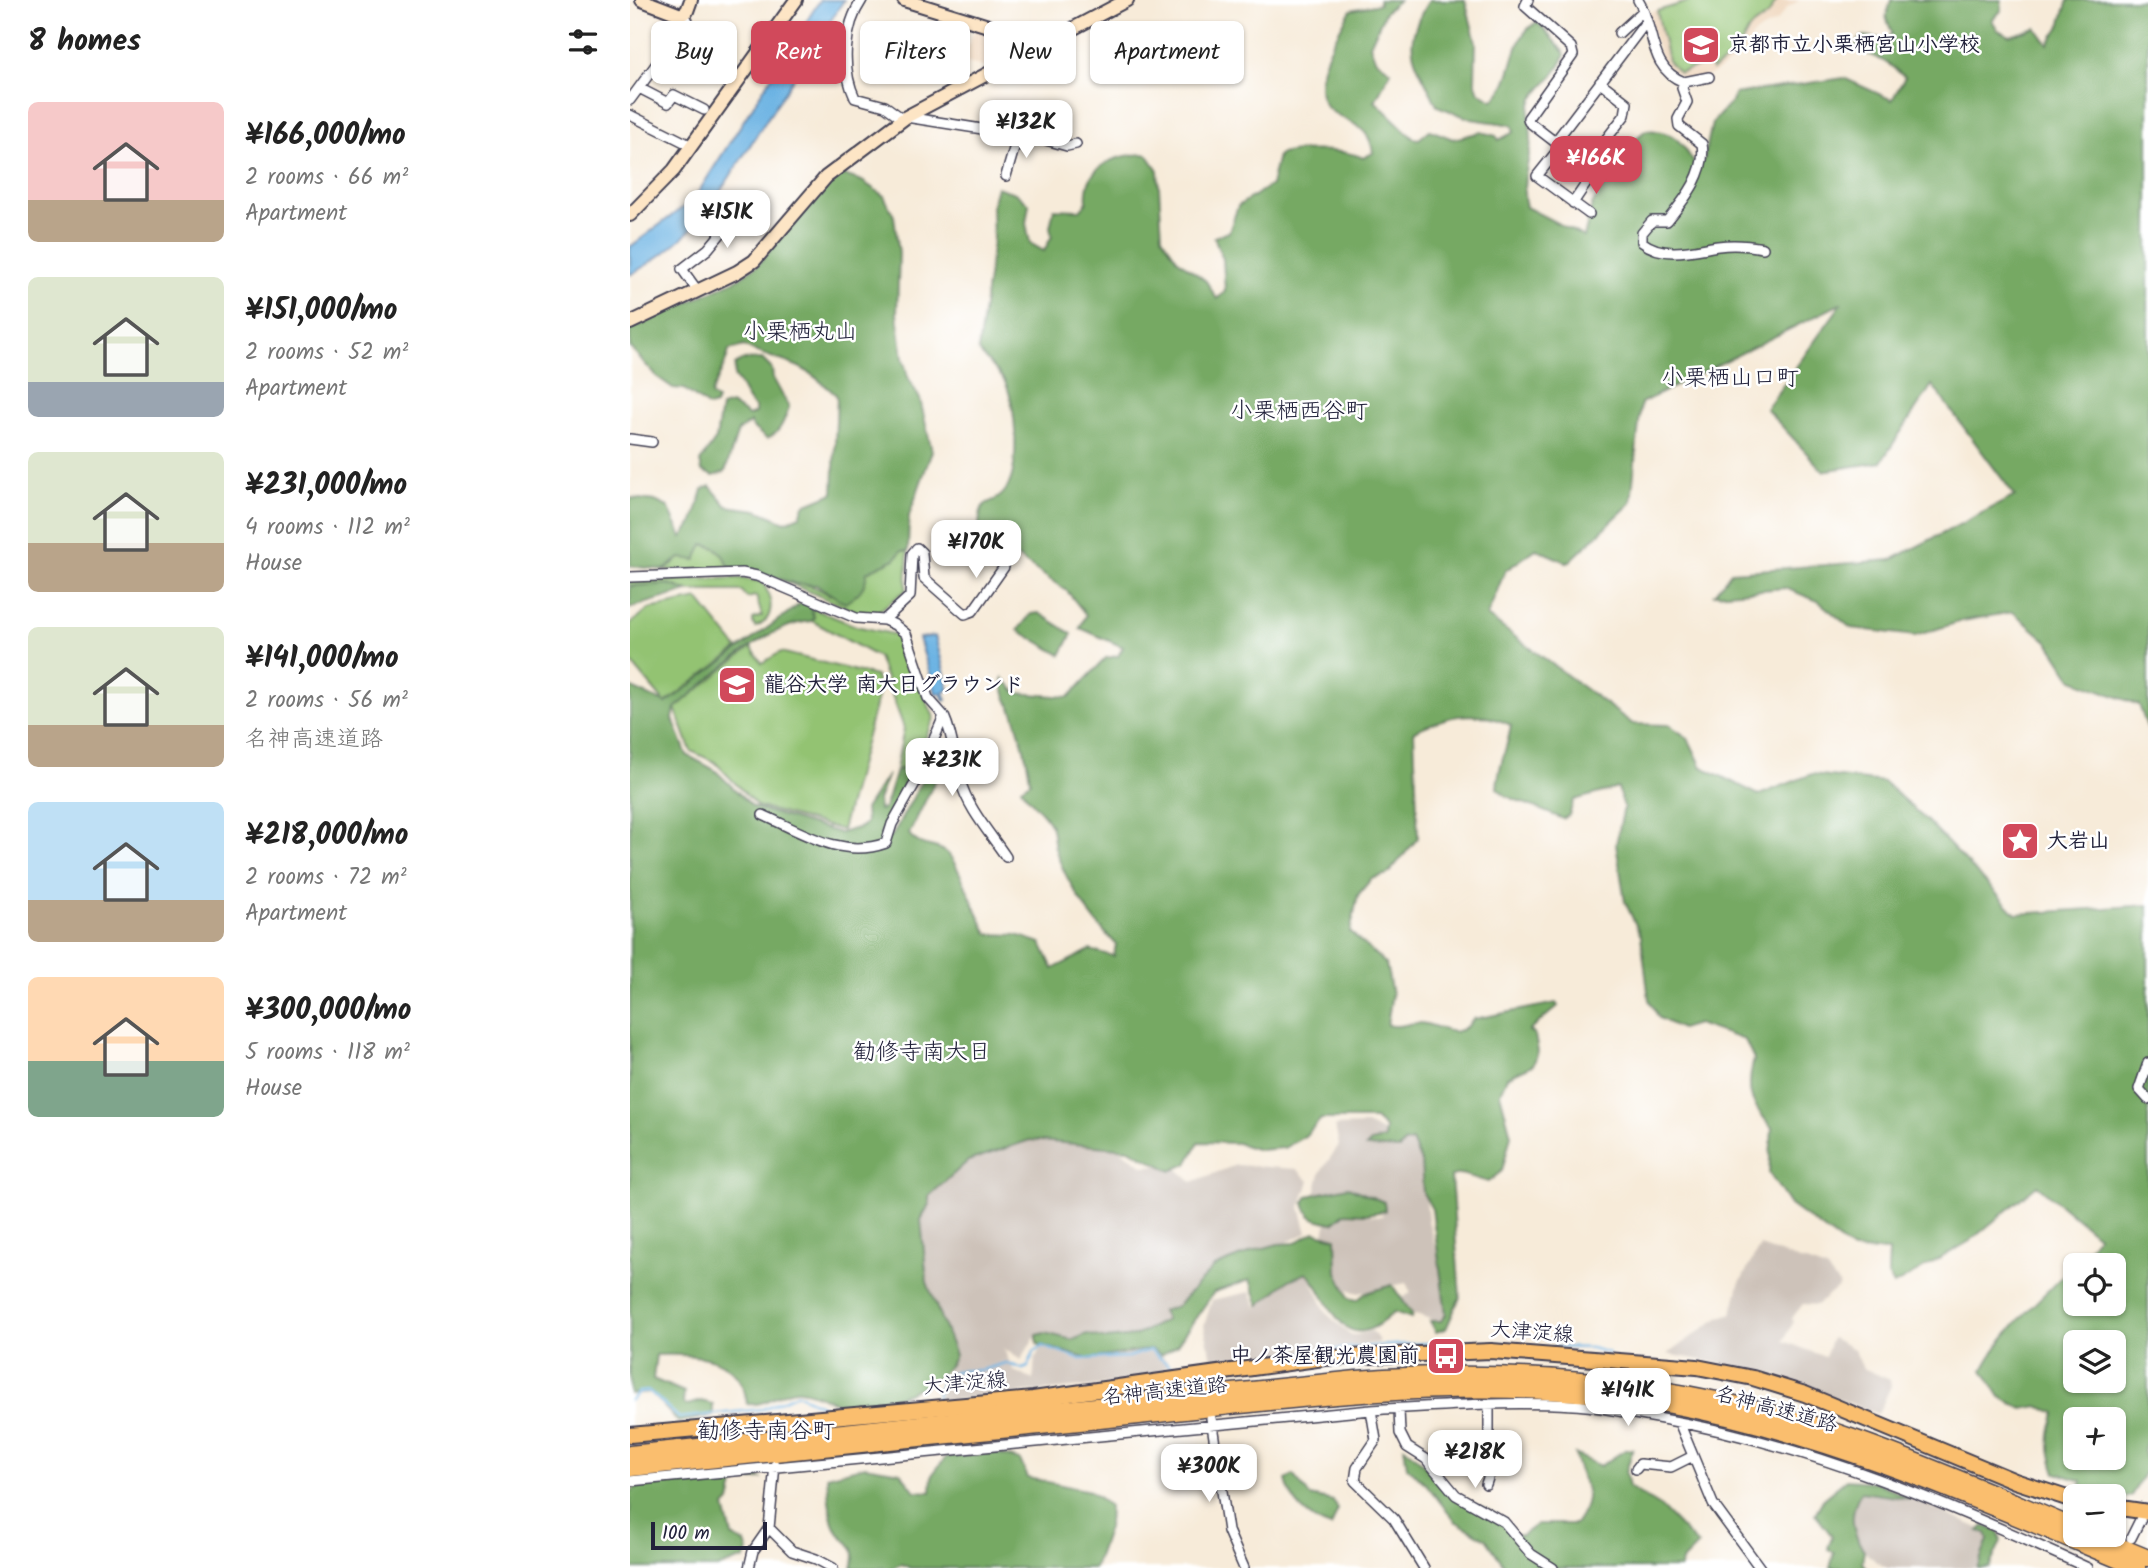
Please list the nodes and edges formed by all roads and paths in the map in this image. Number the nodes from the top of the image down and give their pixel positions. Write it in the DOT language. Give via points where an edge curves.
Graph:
graph roads {
  1 [pos="642,0"];
  2 [pos="691,0"];
  3 [pos="796,0"];
  4 [pos="862,0"];
  5 [pos="904,0"];
  6 [pos="1127,0"];
  7 [pos="1528,0"];
  8 [pos="1638,0"];
  9 [pos="1643,10"];
  10 [pos="684,14"];
  11 [pos="688,21"];
  12 [pos="1646,22"];
  13 [pos="984,25"];
  14 [pos="1076,26"];
  15 [pos="1619,33"];
  16 [pos="651,71"];
  17 [pos="984,74"];
  18 [pos="1709,77"];
  19 [pos="1600,82"];
  20 [pos="1684,82"];
  21 [pos="639,88"];
  22 [pos="630,100"];
  23 [pos="704,110"];
  24 [pos="630,114"];
  25 [pos="905,118"];
  26 [pos="1018,135"];
  27 [pos="1076,144"];
  28 [pos="1558,144"];
  29 [pos="691,146"];
  30 [pos="1586,166"];
  31 [pos="1006,176"];
  32 [pos="1573,203"];
  33 [pos="1588,214"];
  34 [pos="630,215"];
  35 [pos="741,215"];
  36 [pos="1763,248"];
  37 [pos="697,290"];
  38 [pos="630,323"];
  39 [pos="630,439"];
  40 [pos="652,442"];
  41 [pos="1004,567"];
  42 [pos="630,577"];
  43 [pos="884,620"];
  44 [pos="944,716"];
  45 [pos="763,815"];
  46 [pos="1006,857"];
  47 [pos="2148,1063"];
  48 [pos="2148,1099"];
  49 [pos="1489,1405"];
  50 [pos="1399,1409"];
  51 [pos="1371,1410"];
  52 [pos="1213,1422"];
  53 [pos="1679,1422"];
  54 [pos="630,1435"];
  55 [pos="630,1454"];
  56 [pos="1693,1456"];
  57 [pos="775,1466"];
  58 [pos="630,1468"];
  59 [pos="1636,1469"];
  60 [pos="630,1480"];
  61 [pos="1486,1483"];
  62 [pos="2063,1497"];
  63 [pos="2126,1509"];
  64 [pos="2146,1512"];
  65 [pos="2063,1523"];
  66 [pos="769,1528"];
  67 [pos="2131,1538"];
  68 [pos="2121,1547"];
  69 [pos="2148,1558"];
  70 [pos="1755,1565"];
  71 [pos="749,1568"];
  72 [pos="833,1568"];
  73 [pos="1244,1568"];
  74 [pos="1424,1568"];
  75 [pos="1553,1568"];
  76 [pos="2088,1568"];
  77 [pos="2138,1568"];
  1 -- 10 [label="street"];
  2 -- 10 [label="street"];
  3 -- 29 [label="street"];
  4 -- 25 [label="street" via="848,28 850,87 855,98"];
  5 -- 13 [label="street"];
  6 -- 14 [label="street"];
  7 -- 28 [label="street" via="1525,6 1571,47 1573,55 1528,118"];
  8 -- 9 [label="street"];
  9 -- 12 [label="street"];
  9 -- 15 [label="street"];
  10 -- 11 [label="street"];
  12 -- 19 [label="street"];
  12 -- 20 [label="street" via="1657,60"];
  16 -- 21 [label="street"];
  17 -- 25 [label="street"];
  18 -- 20 [label="street"];
  19 -- 28 [label="street"];
  19 -- 30 [label="street" via="1628,103 1625,115"];
  20 -- 36 [label="street" via="1687,102 1679,127 1702,144 1704,154 1689,194 1667,221 1652,221 1642,233 1642,242 1651,249 1673,252 1720,246"];
  21 -- 22 [label="street"];
  21 -- 23 [label="street" via="668,103 674,95"];
  24 -- 29 [label="street"];
  25 -- 26 [label="street"];
  25 -- 37 [label="street" via="826,177 754,261"];
  26 -- 27 [label="street"];
  26 -- 31 [label="street"];
  28 -- 30 [label="street"];
  28 -- 32 [label="street" via="1537,176"];
  29 -- 34 [label="street"];
  30 -- 32 [label="street" via="1594,172"];
  32 -- 33 [label="street"];
  35 -- 37 [label="street" via="682,270"];
  37 -- 38 [label="street"];
  39 -- 40 [label="street"];
  41 -- 43 [label="street" via="973,611 965,614 924,578 922,553 917,548 912,554 910,596"];
  42 -- 43 [label="street" via="742,573 856,618"];
  43 -- 44 [label="street" via="906,634 929,698"];
  44 -- 45 [label="street" via="886,843 840,849"];
  44 -- 46 [label="street" via="954,736 960,780 970,804"];
  47 -- 48 [label="street" via="2139,1089"];
  49 -- 50 [label="street" via="1458,1402"];
  49 -- 53 [label="street" via="1574,1405"];
  49 -- 61 [label="street"];
  50 -- 51 [label="street"];
  50 -- 75 [label="street" via="1400,1433 1407,1447 1426,1459 1456,1495 1504,1522 1531,1554"];
  51 -- 52 [label="street"];
  51 -- 74 [label="street" via="1376,1440 1357,1468 1355,1481 1394,1519"];
  52 -- 57 [label="street"];
  52 -- 73 [label="street" via="1228,1531"];
  53 -- 56 [label="street"];
  53 -- 76 [label="street" via="1831,1461 1982,1519"];
  54 -- 62 [label="main road, 大津淀線" via="1033,1399 1349,1356 1640,1362 1753,1378 1805,1394"];
  55 -- 65 [label="highway, 名神高速道路" via="1357,1379 1526,1374 1672,1390 1750,1407 1857,1439"];
  56 -- 59 [label="street" via="1671,1467 1640,1464"];
  56 -- 70 [label="street" via="1713,1504"];
  57 -- 60 [label="street"];
  57 -- 66 [label="street"];
  58 -- 77 [label="highway, 名神高速道路" via="1333,1395 1445,1388 1539,1390 1668,1405 1796,1435 1910,1475"];
  63 -- 64 [label="main road"];
  64 -- 67 [label="street"];
  66 -- 71 [label="street" via="753,1551"];
  66 -- 72 [label="street" via="792,1551"];
  68 -- 69 [label="highway"];
}
